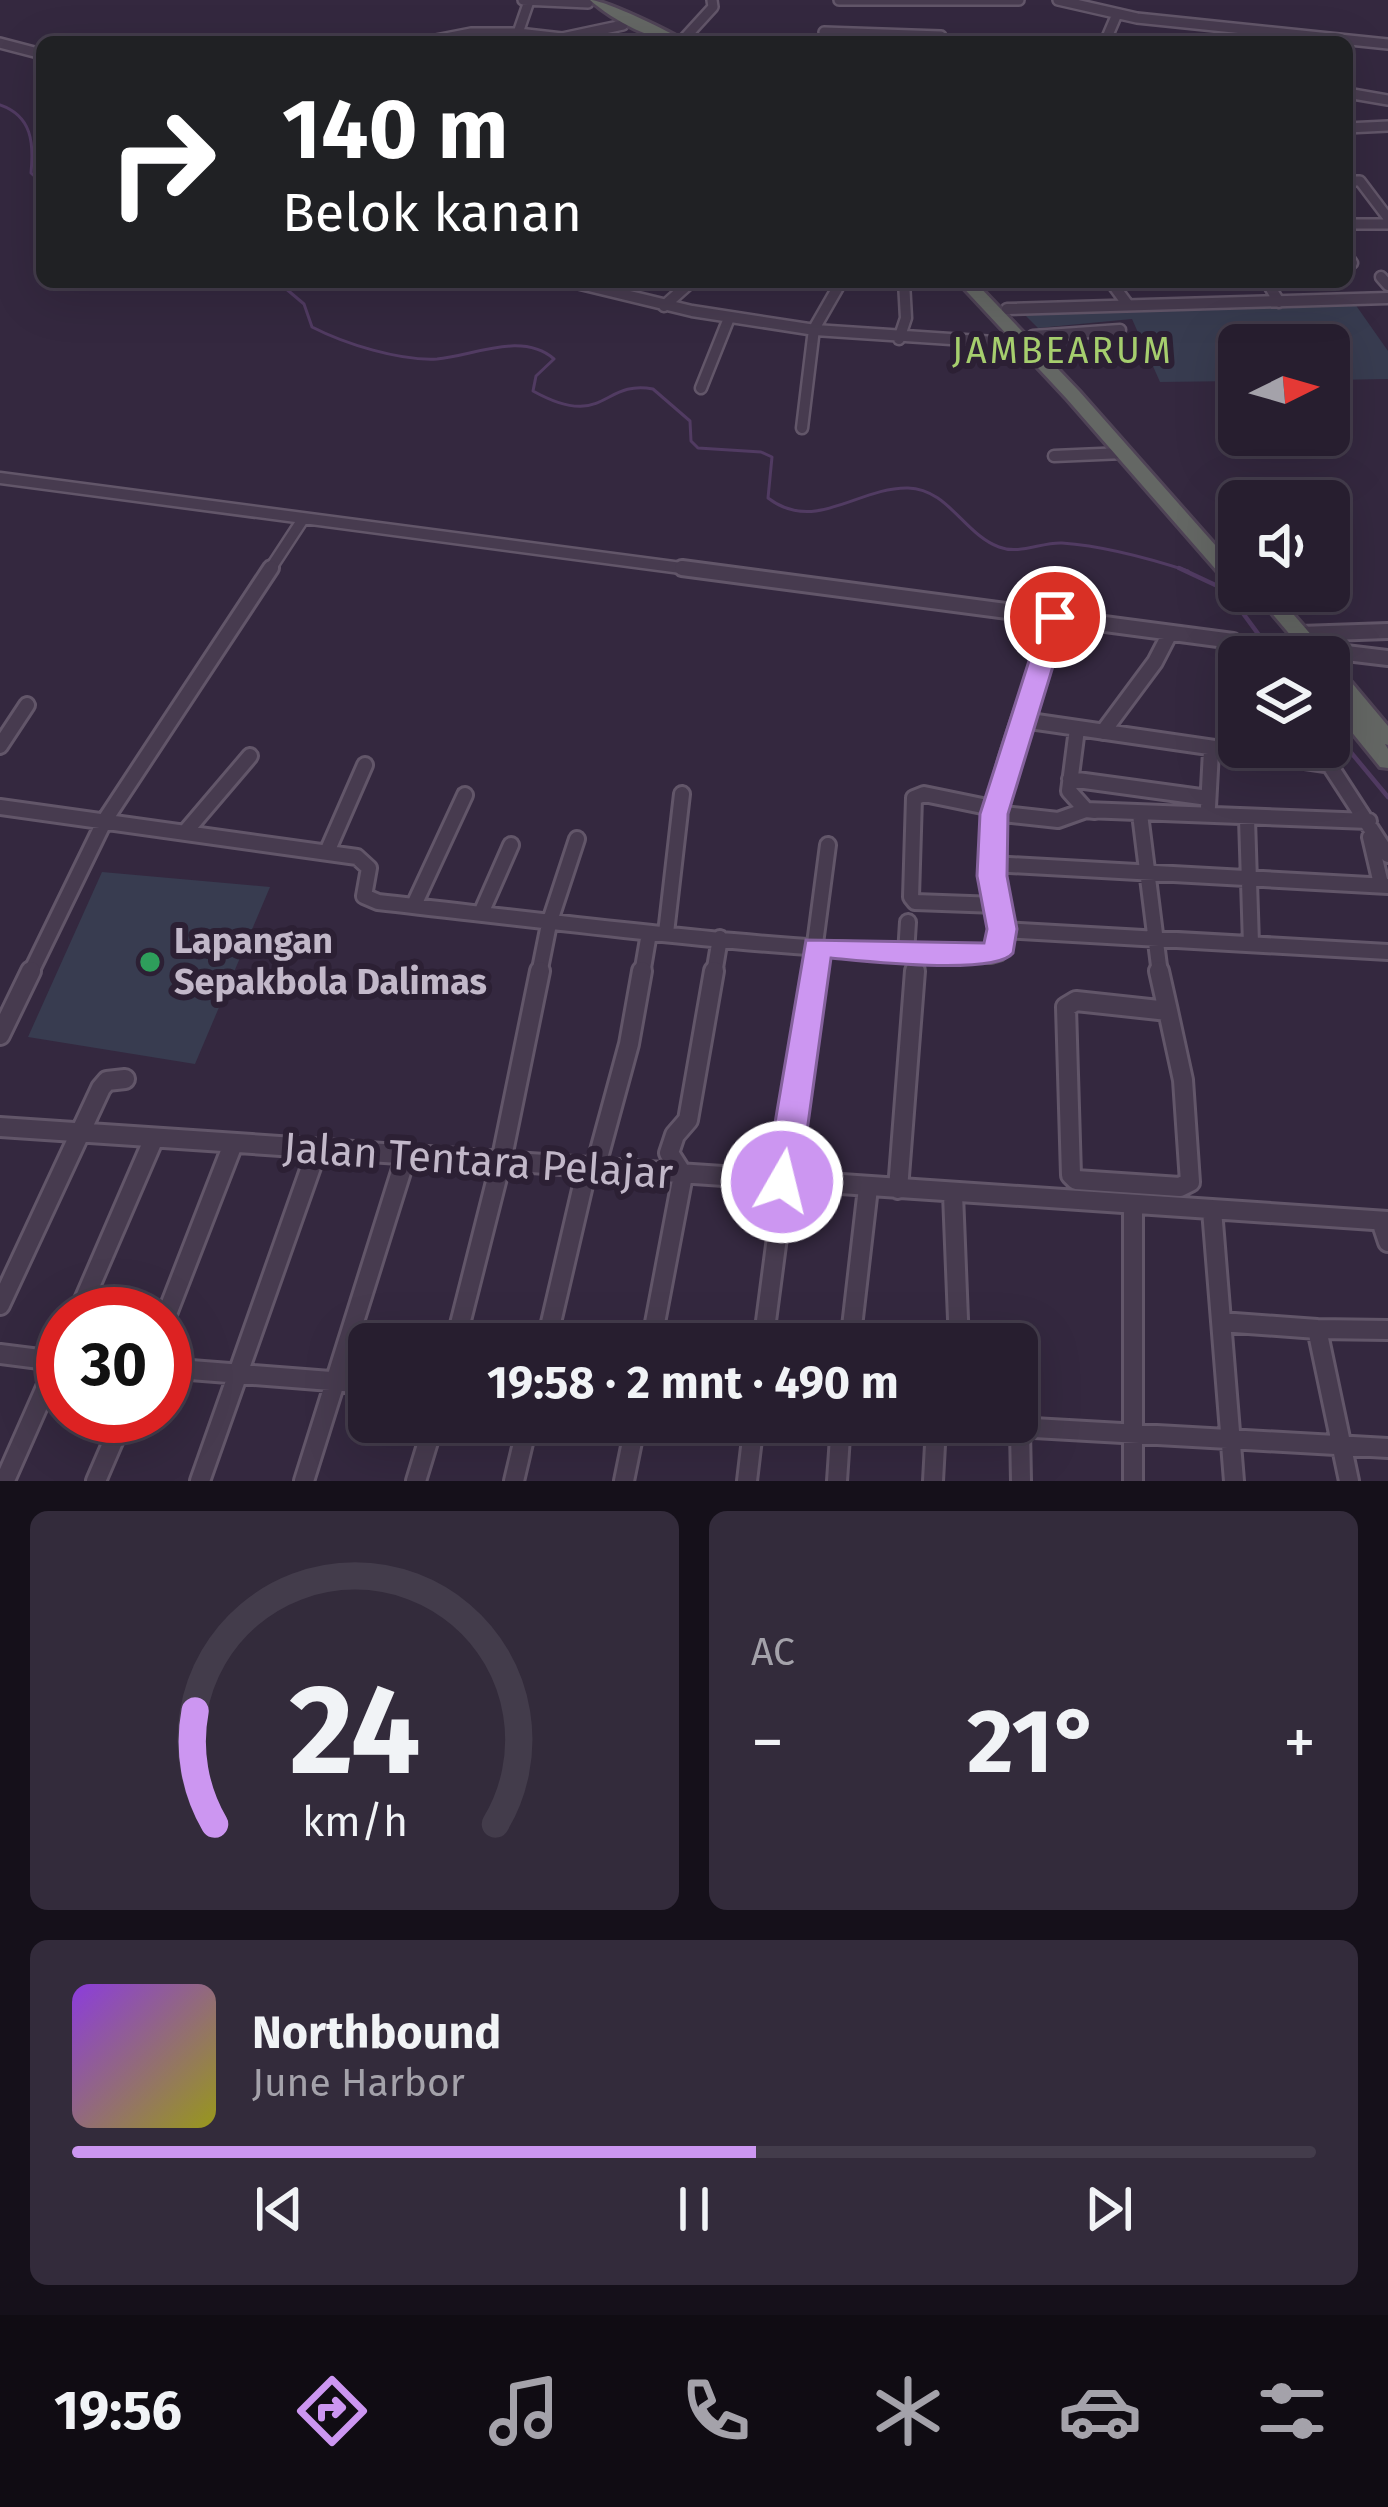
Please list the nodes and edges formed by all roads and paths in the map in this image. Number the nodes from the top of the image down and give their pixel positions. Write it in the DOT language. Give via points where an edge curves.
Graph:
graph roads {
  1 [pos="712,0"];
  2 [pos="1019,0"];
  3 [pos="1058,0"];
  4 [pos="589,1"];
  5 [pos="840,1"];
  6 [pos="945,1"];
  7 [pos="525,2"];
  8 [pos="1118,14"];
  9 [pos="623,25"];
  10 [pos="824,32"];
  11 [pos="848,32"];
  12 [pos="518,33"];
  13 [pos="456,36"];
  14 [pos="515,36"];
  15 [pos="544,36"];
  16 [pos="571,36"];
  17 [pos="650,36"];
  18 [pos="667,36"];
  19 [pos="686,36"];
  20 [pos="901,36"];
  21 [pos="941,36"];
  22 [pos="1108,36"];
  23 [pos="1275,36"];
  24 [pos="1353,42"];
  25 [pos="0,43"];
  26 [pos="1388,44"];
  27 [pos="36,52"];
  28 [pos="1353,94"];
  29 [pos="1388,100"];
  30 [pos="1388,126"];
  31 [pos="1353,128"];
  32 [pos="1353,172"];
  33 [pos="1353,181"];
  34 [pos="1360,181"];
  35 [pos="1388,221"];
  36 [pos="1353,224"];
  37 [pos="595,288"];
  38 [pos="684,288"];
  39 [pos="838,288"];
  40 [pos="904,288"];
  41 [pos="973,288"];
  42 [pos="986,288"];
  43 [pos="1115,288"];
  44 [pos="1271,288"];
  45 [pos="1333,288"];
  46 [pos="1388,298"];
  47 [pos="1342,300"];
  48 [pos="1279,302"];
  49 [pos="1128,305"];
  50 [pos="664,306"];
  51 [pos="1007,309"];
  52 [pos="729,318"];
  53 [pos="814,329"];
  54 [pos="1120,330"];
  55 [pos="899,339"];
  56 [pos="1029,340"];
  57 [pos="700,388"];
  58 [pos="802,428"];
  59 [pos="1124,453"];
  60 [pos="1054,456"];
  61 [pos="0,478"];
  62 [pos="303,519"];
  63 [pos="1218,542"];
  64 [pos="1218,560"];
  65 [pos="1268,612"];
  66 [pos="1279,612"];
  67 [pos="1055,617"];
  68 [pos="1388,631"];
  69 [pos="1170,632"];
  70 [pos="1294,636"];
  71 [pos="1298,636"];
  72 [pos="1218,639"];
  73 [pos="1350,640"];
  74 [pos="1350,654"];
  75 [pos="1388,658"];
  76 [pos="1350,693"];
  77 [pos="28,705"];
  78 [pos="1350,716"];
  79 [pos="1022,720"];
  80 [pos="1077,729"];
  81 [pos="1103,732"];
  82 [pos="1388,739"];
  83 [pos="0,746"];
  84 [pos="1211,751"];
  85 [pos="1218,752"];
  86 [pos="250,757"];
  87 [pos="1388,762"];
  88 [pos="365,765"];
  89 [pos="1334,768"];
  90 [pos="1070,779"];
  91 [pos="682,794"];
  92 [pos="465,795"];
  93 [pos="1208,798"];
  94 [pos="0,807"];
  95 [pos="1086,810"];
  96 [pos="996,812"];
  97 [pos="1140,814"];
  98 [pos="1209,818"];
  99 [pos="1247,819"];
  100 [pos="105,820"];
  101 [pos="1368,824"];
  102 [pos="187,830"];
  103 [pos="577,839"];
  104 [pos="511,845"];
  105 [pos="828,845"];
  106 [pos="327,852"];
  107 [pos="1388,855"];
  108 [pos="992,864"];
  109 [pos="1144,872"];
  110 [pos="1251,877"];
  111 [pos="1384,885"];
  112 [pos="414,905"];
  113 [pos="998,905"];
  114 [pos="482,911"];
  115 [pos="908,922"];
  116 [pos="549,924"];
  117 [pos="1002,930"];
  118 [pos="657,933"];
  119 [pos="720,938"];
  120 [pos="1152,938"];
  121 [pos="1251,944"];
  122 [pos="817,947"];
  123 [pos="911,952"];
  124 [pos="1388,952"];
  125 [pos="1169,1011"];
  126 [pos="0,1035"];
  127 [pos="125,1078"];
  128 [pos="0,1126"];
  129 [pos="77,1132"];
  130 [pos="154,1138"];
  131 [pos="233,1144"];
  132 [pos="317,1150"];
  133 [pos="406,1156"];
  134 [pos="500,1162"];
  135 [pos="591,1168"];
  136 [pos="683,1175"];
  137 [pos="782,1182"];
  138 [pos="868,1188"];
  139 [pos="898,1190"];
  140 [pos="953,1193"];
  141 [pos="1133,1205"];
  142 [pos="1212,1210"];
  143 [pos="1384,1221"];
  144 [pos="1388,1242"];
  145 [pos="90,1287"];
  146 [pos="177,1287"];
  147 [pos="0,1306"];
  148 [pos="1222,1322"];
  149 [pos="460,1323"];
  150 [pos="551,1323"];
  151 [pos="655,1323"];
  152 [pos="766,1323"];
  153 [pos="852,1323"];
  154 [pos="958,1323"];
  155 [pos="1317,1329"];
  156 [pos="1388,1330"];
  157 [pos="0,1354"];
  158 [pos="36,1356"];
  159 [pos="192,1370"];
  160 [pos="237,1372"];
  161 [pos="335,1381"];
  162 [pos="348,1382"];
  163 [pos="36,1416"];
  164 [pos="1038,1431"];
  165 [pos="1131,1436"];
  166 [pos="1232,1441"];
  167 [pos="112,1443"];
  168 [pos="428,1443"];
  169 [pos="523,1443"];
  170 [pos="632,1443"];
  171 [pos="752,1443"];
  172 [pos="840,1443"];
  173 [pos="935,1443"];
  174 [pos="1020,1443"];
  175 [pos="1342,1444"];
  176 [pos="1388,1448"];
  177 [pos="9,1478"];
  178 [pos="96,1481"];
  179 [pos="200,1481"];
  180 [pos="304,1481"];
  181 [pos="416,1481"];
  182 [pos="514,1481"];
  183 [pos="625,1481"];
  184 [pos="747,1481"];
  185 [pos="837,1481"];
  186 [pos="933,1481"];
  187 [pos="1021,1481"];
  188 [pos="1133,1481"];
  189 [pos="1234,1481"];
  190 [pos="1349,1481"];
  1 -- 19 [label="street"];
  2 -- 6 [label="street"];
  3 -- 8 [label="street"];
  4 -- 7 [label="street"];
  4 -- 9 [label="highway"];
  4 -- 18 [label="highway"];
  5 -- 6 [label="street"];
  5 -- 11 [label="street"];
  6 -- 21 [label="street"];
  7 -- 12 [label="street"];
  8 -- 22 [label="street"];
  8 -- 23 [label="street"];
  9 -- 16 [label="street"];
  9 -- 17 [label="highway"];
  10 -- 11 [label="street"];
  11 -- 20 [label="street"];
  12 -- 13 [label="street"];
  12 -- 14 [label="street"];
  12 -- 15 [label="street"];
  24 -- 26 [label="street"];
  25 -- 27 [label="street"];
  28 -- 29 [label="street"];
  30 -- 31 [label="street"];
  32 -- 34 [label="street"];
  33 -- 34 [label="street"];
  34 -- 35 [label="street"];
  35 -- 36 [label="street"];
  37 -- 50 [label="street"];
  38 -- 50 [label="street"];
  39 -- 53 [label="street"];
  40 -- 55 [label="street"];
  41 -- 56 [label="highway"];
  42 -- 51 [label="highway"];
  43 -- 49 [label="street"];
  44 -- 48 [label="street"];
  45 -- 47 [label="street"];
  46 -- 47 [label="street"];
  47 -- 48 [label="street"];
  48 -- 49 [label="street"];
  49 -- 51 [label="street"];
  50 -- 52 [label="street"];
  51 -- 56 [label="highway"];
  52 -- 53 [label="street"];
  52 -- 57 [label="street"];
  53 -- 55 [label="street"];
  53 -- 58 [label="street"];
  54 -- 56 [label="street"];
  55 -- 56 [label="street"];
  56 -- 59 [label="highway"];
  56 -- 63 [label="highway"];
  59 -- 60 [label="street"];
  59 -- 64 [label="highway"];
  61 -- 62 [label="street"];
  62 -- 67 [label="street"];
  62 -- 100 [label="street"];
  65 -- 70 [label="highway"];
  66 -- 71 [label="highway"];
  67 -- 69 [label="street"];
  67 -- 79 [label="street"];
  68 -- 73 [label="street"];
  69 -- 72 [label="street"];
  69 -- 81 [label="street"];
  74 -- 75 [label="street"];
  76 -- 82 [label="highway"];
  77 -- 83 [label="street"];
  78 -- 87 [label="highway"];
  79 -- 80 [label="street"];
  79 -- 96 [label="street"];
  80 -- 81 [label="street"];
  80 -- 90 [label="street"];
  81 -- 84 [label="street"];
  84 -- 85 [label="street"];
  84 -- 93 [label="street"];
  86 -- 102 [label="street"];
  88 -- 106 [label="street"];
  89 -- 101 [label="street"];
  90 -- 93 [label="street"];
  90 -- 95 [label="street" via="1071,795"];
  91 -- 118 [label="street"];
  92 -- 112 [label="street"];
  93 -- 98 [label="street"];
  94 -- 100 [label="street"];
  95 -- 96 [label="street" via="1058,820"];
  95 -- 97 [label="street"];
  96 -- 108 [label="street"];
  96 -- 113 [label="street" via="914,798 911,897"];
  97 -- 98 [label="street"];
  97 -- 109 [label="street"];
  98 -- 99 [label="street"];
  99 -- 101 [label="street"];
  99 -- 110 [label="street"];
  100 -- 102 [label="street"];
  100 -- 126 [label="street"];
  101 -- 107 [label="street"];
  101 -- 111 [label="street"];
  102 -- 106 [label="street"];
  103 -- 116 [label="street"];
  104 -- 114 [label="street"];
  105 -- 122 [label="street"];
  106 -- 112 [label="street" via="364,861 370,900"];
  108 -- 109 [label="street"];
  108 -- 113 [label="street"];
  109 -- 110 [label="street"];
  109 -- 120 [label="street"];
  110 -- 111 [label="street"];
  110 -- 121 [label="street"];
  112 -- 114 [label="street"];
  113 -- 117 [label="street"];
  114 -- 116 [label="street"];
  115 -- 123 [label="street"];
  116 -- 118 [label="street"];
  116 -- 134 [label="street"];
  117 -- 120 [label="street"];
  117 -- 123 [label="street" via="991,955"];
  118 -- 119 [label="street"];
  118 -- 135 [label="street"];
  119 -- 122 [label="street"];
  119 -- 136 [label="street" via="688,1120 669,1153"];
  120 -- 121 [label="street"];
  120 -- 125 [label="street"];
  121 -- 124 [label="street"];
  122 -- 123 [label="street"];
  122 -- 137 [label="street"];
  123 -- 139 [label="street"];
  125 -- 125 [label="street" via="1190,1182 1076,1180 1068,1003"];
  127 -- 129 [label="street" via="101,1088"];
  128 -- 129 [label="street, Jalan Tentara Pelajar"];
  129 -- 130 [label="street, Jalan Tentara Pelajar"];
  129 -- 147 [label="street"];
  130 -- 131 [label="street, Jalan Tentara Pelajar"];
  130 -- 145 [label="street"];
  131 -- 132 [label="street, Jalan Tentara Pelajar"];
  131 -- 146 [label="street"];
  132 -- 133 [label="street, Jalan Tentara Pelajar"];
  132 -- 160 [label="street"];
  133 -- 134 [label="street, Jalan Tentara Pelajar"];
  133 -- 161 [label="street"];
  134 -- 135 [label="street, Jalan Tentara Pelajar"];
  134 -- 149 [label="street"];
  135 -- 136 [label="street, Jalan Tentara Pelajar"];
  135 -- 150 [label="street"];
  136 -- 137 [label="street, Jalan Tentara Pelajar"];
  136 -- 151 [label="street"];
  137 -- 138 [label="street, Jalan Tentara Pelajar"];
  137 -- 152 [label="street"];
  138 -- 139 [label="street, Jalan Tentara Pelajar"];
  138 -- 153 [label="street"];
  139 -- 140 [label="street, Jalan Tentara Pelajar"];
  140 -- 141 [label="street, Jalan Tentara Pelajar"];
  140 -- 154 [label="street"];
  141 -- 142 [label="street, Jalan Tentara Pelajar"];
  141 -- 165 [label="street"];
  142 -- 143 [label="street, Jalan Tentara Pelajar"];
  142 -- 148 [label="street"];
  143 -- 144 [label="street"];
  148 -- 155 [label="street"];
  148 -- 166 [label="street"];
  155 -- 156 [label="street"];
  155 -- 175 [label="street"];
  157 -- 158 [label="street"];
  159 -- 160 [label="street"];
  160 -- 161 [label="street"];
  160 -- 179 [label="street"];
  161 -- 162 [label="street"];
  161 -- 180 [label="street"];
  163 -- 177 [label="street"];
  164 -- 165 [label="street"];
  165 -- 166 [label="street"];
  165 -- 188 [label="street"];
  166 -- 175 [label="street"];
  166 -- 189 [label="street"];
  167 -- 178 [label="street"];
  168 -- 181 [label="street"];
  169 -- 182 [label="street"];
  170 -- 183 [label="street"];
  171 -- 184 [label="street"];
  172 -- 185 [label="street"];
  173 -- 186 [label="street"];
  174 -- 187 [label="street"];
  175 -- 176 [label="street"];
  175 -- 190 [label="street"];
}
